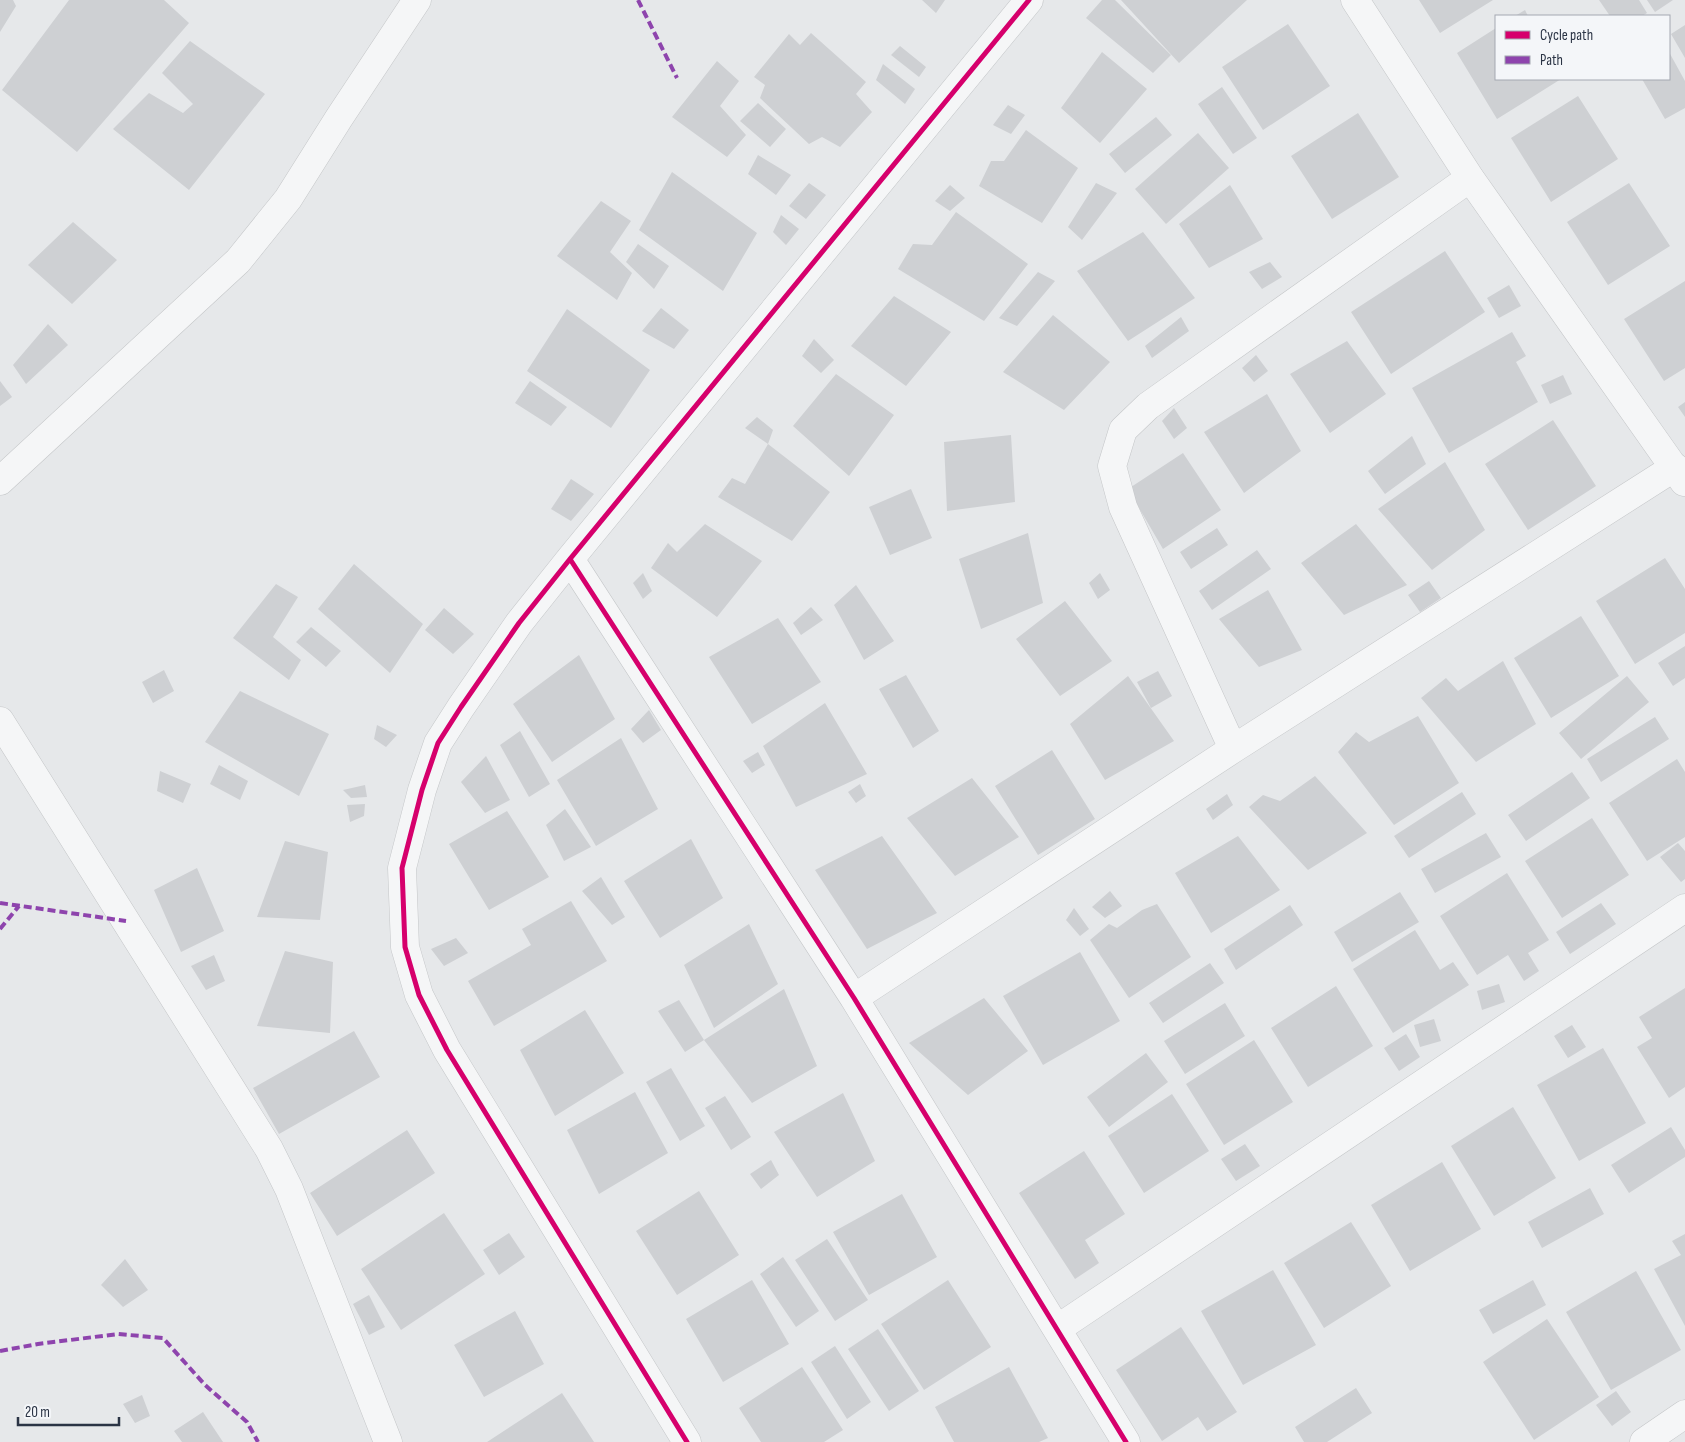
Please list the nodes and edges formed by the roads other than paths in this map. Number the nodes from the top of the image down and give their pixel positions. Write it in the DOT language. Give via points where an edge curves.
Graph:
graph roads {
  1 [pos="418,0"];
  2 [pos="1029,0"];
  3 [pos="1355,0"];
  4 [pos="1470,178"];
  5 [pos="1680,475"];
  6 [pos="0,481"];
  7 [pos="570,559"];
  8 [pos="0,721"];
  9 [pos="1233,749"];
  10 [pos="1685,908"];
  11 [pos="854,998"];
  12 [pos="1057,1329"];
  13 [pos="1685,1414"];
  14 [pos="388,1442"];
  15 [pos="687,1442"];
  16 [pos="1126,1442"];
  17 [pos="1644,1442"];
  1 -- 6 [label="street" via="288,199 238,261"];
  2 -- 7 [label="street"];
  3 -- 4 [label="street"];
  4 -- 5 [label="street"];
  4 -- 9 [label="street" via="1148,406 1123,430 1112,466 1123,507"];
  5 -- 9 [label="street"];
  7 -- 11 [label="street"];
  7 -- 15 [label="street" via="519,623 438,744 422,790 402,868 405,947 419,994 448,1050"];
  8 -- 14 [label="street" via="269,1150 289,1189"];
  9 -- 11 [label="street"];
  10 -- 12 [label="street"];
  11 -- 12 [label="street"];
  12 -- 16 [label="street"];
  13 -- 17 [label="street"];
}
